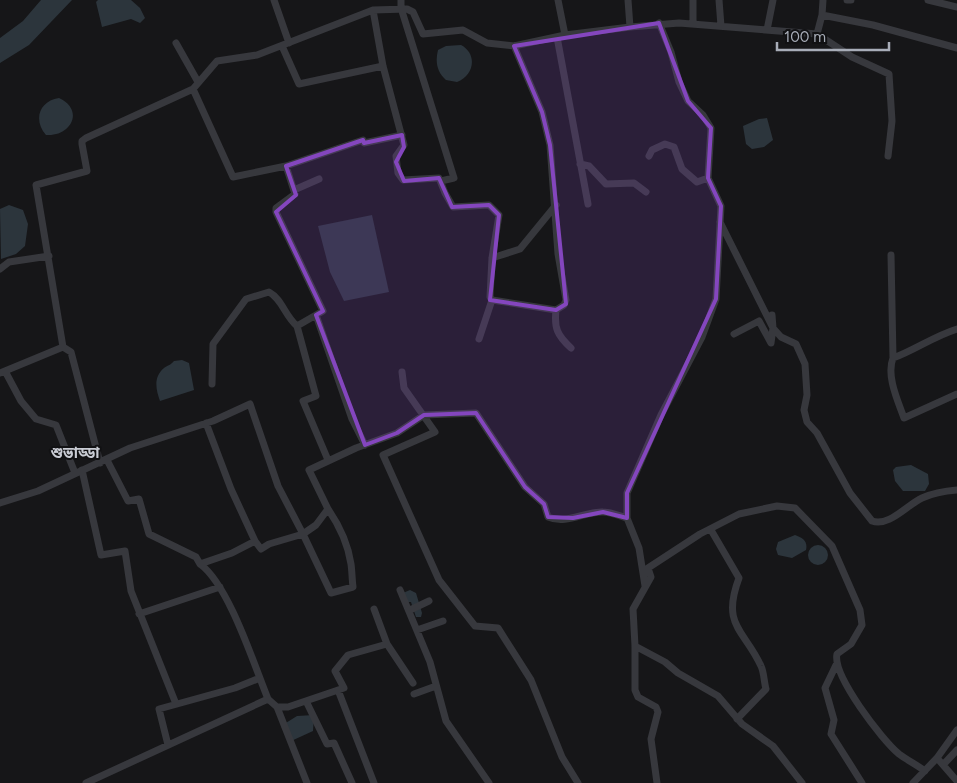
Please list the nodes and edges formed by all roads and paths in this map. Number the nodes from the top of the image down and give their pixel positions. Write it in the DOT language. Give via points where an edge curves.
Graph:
graph roads {
  1 [pos="274,0"];
  2 [pos="401,0"];
  3 [pos="558,0"];
  4 [pos="628,0"];
  5 [pos="693,0"];
  6 [pos="719,0"];
  7 [pos="773,0"];
  8 [pos="823,0"];
  9 [pos="847,0"];
  10 [pos="851,0"];
  11 [pos="928,0"];
  12 [pos="957,7"];
  13 [pos="401,8"];
  14 [pos="373,10"];
  15 [pos="822,15"];
  16 [pos="659,23"];
  17 [pos="693,24"];
  18 [pos="721,26"];
  19 [pos="630,27"];
  20 [pos="767,30"];
  21 [pos="817,34"];
  22 [pos="565,35"];
  23 [pos="556,37"];
  24 [pos="176,43"];
  25 [pos="286,44"];
  26 [pos="514,46"];
  27 [pos="957,48"];
  28 [pos="383,66"];
  29 [pos="198,82"];
  30 [pos="193,89"];
  31 [pos="402,135"];
  32 [pos="649,156"];
  33 [pos="888,156"];
  34 [pos="580,164"];
  35 [pos="286,166"];
  36 [pos="708,178"];
  37 [pos="319,179"];
  38 [pos="442,181"];
  39 [pos="294,190"];
  40 [pos="646,192"];
  41 [pos="588,204"];
  42 [pos="556,205"];
  43 [pos="720,221"];
  44 [pos="891,255"];
  45 [pos="49,256"];
  46 [pos="492,258"];
  47 [pos="0,269"];
  48 [pos="492,300"];
  49 [pos="556,310"];
  50 [pos="316,315"];
  51 [pos="772,315"];
  52 [pos="297,326"];
  53 [pos="773,328"];
  54 [pos="957,329"];
  55 [pos="734,334"];
  56 [pos="479,339"];
  57 [pos="63,347"];
  58 [pos="571,348"];
  59 [pos="893,358"];
  60 [pos="2,372"];
  61 [pos="402,372"];
  62 [pos="212,384"];
  63 [pos="957,394"];
  64 [pos="424,415"];
  65 [pos="206,424"];
  66 [pos="365,445"];
  67 [pos="328,460"];
  68 [pos="103,461"];
  69 [pos="78,472"];
  70 [pos="957,490"];
  71 [pos="0,502"];
  72 [pos="328,509"];
  73 [pos="627,518"];
  74 [pos="711,530"];
  75 [pos="303,534"];
  76 [pos="255,541"];
  77 [pos="200,564"];
  78 [pos="645,586"];
  79 [pos="220,587"];
  80 [pos="400,590"];
  81 [pos="430,601"];
  82 [pos="374,609"];
  83 [pos="410,610"];
  84 [pos="139,614"];
  85 [pos="443,621"];
  86 [pos="417,630"];
  87 [pos="386,644"];
  88 [pos="636,646"];
  89 [pos="836,665"];
  90 [pos="260,678"];
  91 [pos="413,683"];
  92 [pos="436,686"];
  93 [pos="338,690"];
  94 [pos="414,694"];
  95 [pos="268,699"];
  96 [pos="306,701"];
  97 [pos="176,704"];
  98 [pos="278,707"];
  99 [pos="738,719"];
  100 [pos="957,730"];
  101 [pos="168,745"];
  102 [pos="957,750"];
  103 [pos="938,758"];
  104 [pos="943,765"];
  105 [pos="925,771"];
  106 [pos="957,781"];
  107 [pos="86,783"];
  108 [pos="307,783"];
  109 [pos="352,783"];
  110 [pos="374,783"];
  111 [pos="489,783"];
  112 [pos="578,783"];
  113 [pos="658,783"];
  114 [pos="802,783"];
  115 [pos="862,783"];
  116 [pos="913,783"];
  1 -- 25 [label="street"];
  2 -- 13 [label="street"];
  3 -- 22 [label="street"];
  4 -- 19 [label="street"];
  5 -- 17 [label="street"];
  6 -- 18 [label="street"];
  7 -- 20 [label="street"];
  8 -- 15 [label="street"];
  9 -- 10 [label="street"];
  11 -- 12 [label="street"];
  13 -- 14 [label="street"];
  13 -- 26 [label="street" via="413,12 424,34 463,30 487,43"];
  13 -- 38 [label="street" via="454,178"];
  14 -- 25 [label="street"];
  14 -- 28 [label="street"];
  15 -- 21 [label="street"];
  15 -- 27 [label="street"];
  16 -- 17 [label="street"];
  16 -- 19 [label="street"];
  16 -- 36 [label="street" via="688,101 704,115 711,128"];
  17 -- 18 [label="street"];
  18 -- 20 [label="street"];
  19 -- 22 [label="street"];
  20 -- 21 [label="street"];
  21 -- 33 [label="street" via="852,57 888,74 892,122"];
  22 -- 23 [label="street"];
  23 -- 26 [label="street"];
  23 -- 34 [label="street"];
  24 -- 29 [label="street"];
  25 -- 28 [label="street" via="299,84"];
  25 -- 29 [label="street" via="258,55 218,61"];
  26 -- 42 [label="street" via="542,112 550,145"];
  28 -- 31 [label="street"];
  29 -- 30 [label="street"];
  30 -- 35 [label="street" via="233,177"];
  30 -- 45 [label="street" via="82,141 86,172 36,185"];
  31 -- 35 [label="street" via="364,143 363,140"];
  31 -- 38 [label="street" via="404,147 396,156 396,162 403,180 433,176"];
  32 -- 36 [label="street" via="652,150 665,144 674,147 682,169 698,182"];
  34 -- 40 [label="street" via="589,166 606,184 634,183"];
  34 -- 41 [label="street"];
  35 -- 39 [label="street"];
  36 -- 43 [label="street" via="721,206"];
  37 -- 39 [label="street"];
  38 -- 46 [label="street" via="453,207 489,205 496,210 500,220"];
  39 -- 50 [label="street" via="294,196 276,208 276,212 323,311"];
  42 -- 46 [label="street" via="520,249"];
  42 -- 49 [label="street" via="558,254 566,300"];
  43 -- 53 [label="street"];
  43 -- 73 [label="street" via="716,299 702,337 661,415 627,493"];
  44 -- 59 [label="street"];
  45 -- 47 [label="street" via="9,262"];
  45 -- 57 [label="street"];
  46 -- 48 [label="street"];
  48 -- 49 [label="street"];
  48 -- 56 [label="street"];
  49 -- 58 [label="street" via="554,326 559,338"];
  50 -- 52 [label="street"];
  50 -- 66 [label="street" via="352,419"];
  51 -- 53 [label="street"];
  52 -- 62 [label="street" via="275,295 269,292 246,299 213,344"];
  52 -- 67 [label="street" via="316,396 303,401"];
  53 -- 55 [label="street" via="771,343 759,322"];
  53 -- 70 [label="street" via="781,337 796,344 805,364 807,395 804,410 807,422 817,433 850,493 872,521 884,522 910,504 934,493"];
  54 -- 59 [label="street"];
  57 -- 60 [label="street"];
  57 -- 68 [label="street" via="71,352"];
  59 -- 63 [label="street" via="890,366 894,388 904,418"];
  60 -- 69 [label="street" via="36,419 56,425"];
  61 -- 64 [label="street" via="404,388"];
  64 -- 66 [label="street" via="397,433"];
  64 -- 73 [label="street" via="476,413 525,486 544,504 548,517 555,520 603,512"];
  64 -- 112 [label="street" via="435,432 383,455 439,580 475,626 498,628 531,680 562,758"];
  65 -- 68 [label="street" via="130,448"];
  65 -- 75 [label="street" via="250,404 278,486"];
  65 -- 76 [label="street"];
  66 -- 67 [label="street"];
  67 -- 72 [label="street" via="309,470"];
  68 -- 69 [label="street"];
  68 -- 77 [label="street" via="128,501 139,499 149,534 196,557"];
  69 -- 71 [label="street" via="38,491"];
  69 -- 84 [label="street" via="102,555 126,551 131,591"];
  72 -- 75 [label="street" via="316,525"];
  72 -- 75 [label="street" via="338,525 351,565 354,587 331,593"];
  73 -- 78 [label="street" via="639,548"];
  74 -- 78 [label="street" via="650,565 650,577"];
  74 -- 89 [label="street" via="739,514 777,506 795,508 805,516 832,546 861,616 862,625 851,644 837,654"];
  74 -- 99 [label="street" via="739,578 733,595 734,624 762,667 766,689"];
  75 -- 76 [label="street" via="261,549"];
  76 -- 77 [label="street"];
  77 -- 79 [label="street"];
  78 -- 88 [label="street" via="633,609"];
  79 -- 84 [label="street"];
  79 -- 90 [label="street"];
  80 -- 83 [label="street"];
  81 -- 83 [label="street"];
  82 -- 87 [label="street"];
  83 -- 86 [label="street"];
  84 -- 97 [label="street"];
  85 -- 86 [label="street"];
  86 -- 92 [label="street"];
  87 -- 91 [label="street"];
  87 -- 93 [label="street" via="348,655 335,671 344,688"];
  88 -- 99 [label="street" via="718,696"];
  88 -- 113 [label="street" via="634,690 658,712 651,739"];
  89 -- 105 [label="street" via="879,734 899,754"];
  89 -- 115 [label="street" via="825,688 834,720 832,734"];
  90 -- 95 [label="street"];
  90 -- 97 [label="street"];
  92 -- 94 [label="street"];
  92 -- 111 [label="street" via="446,721"];
  93 -- 96 [label="street"];
  93 -- 110 [label="street"];
  95 -- 98 [label="street"];
  95 -- 101 [label="street"];
  96 -- 98 [label="street"];
  96 -- 109 [label="street" via="327,744 334,743"];
  97 -- 101 [label="street" via="159,709"];
  98 -- 108 [label="street"];
  99 -- 114 [label="street" via="773,746"];
  100 -- 103 [label="street"];
  101 -- 107 [label="street"];
  102 -- 104 [label="street"];
  103 -- 104 [label="street"];
  103 -- 105 [label="street"];
  104 -- 106 [label="street"];
  105 -- 116 [label="street"];
}
